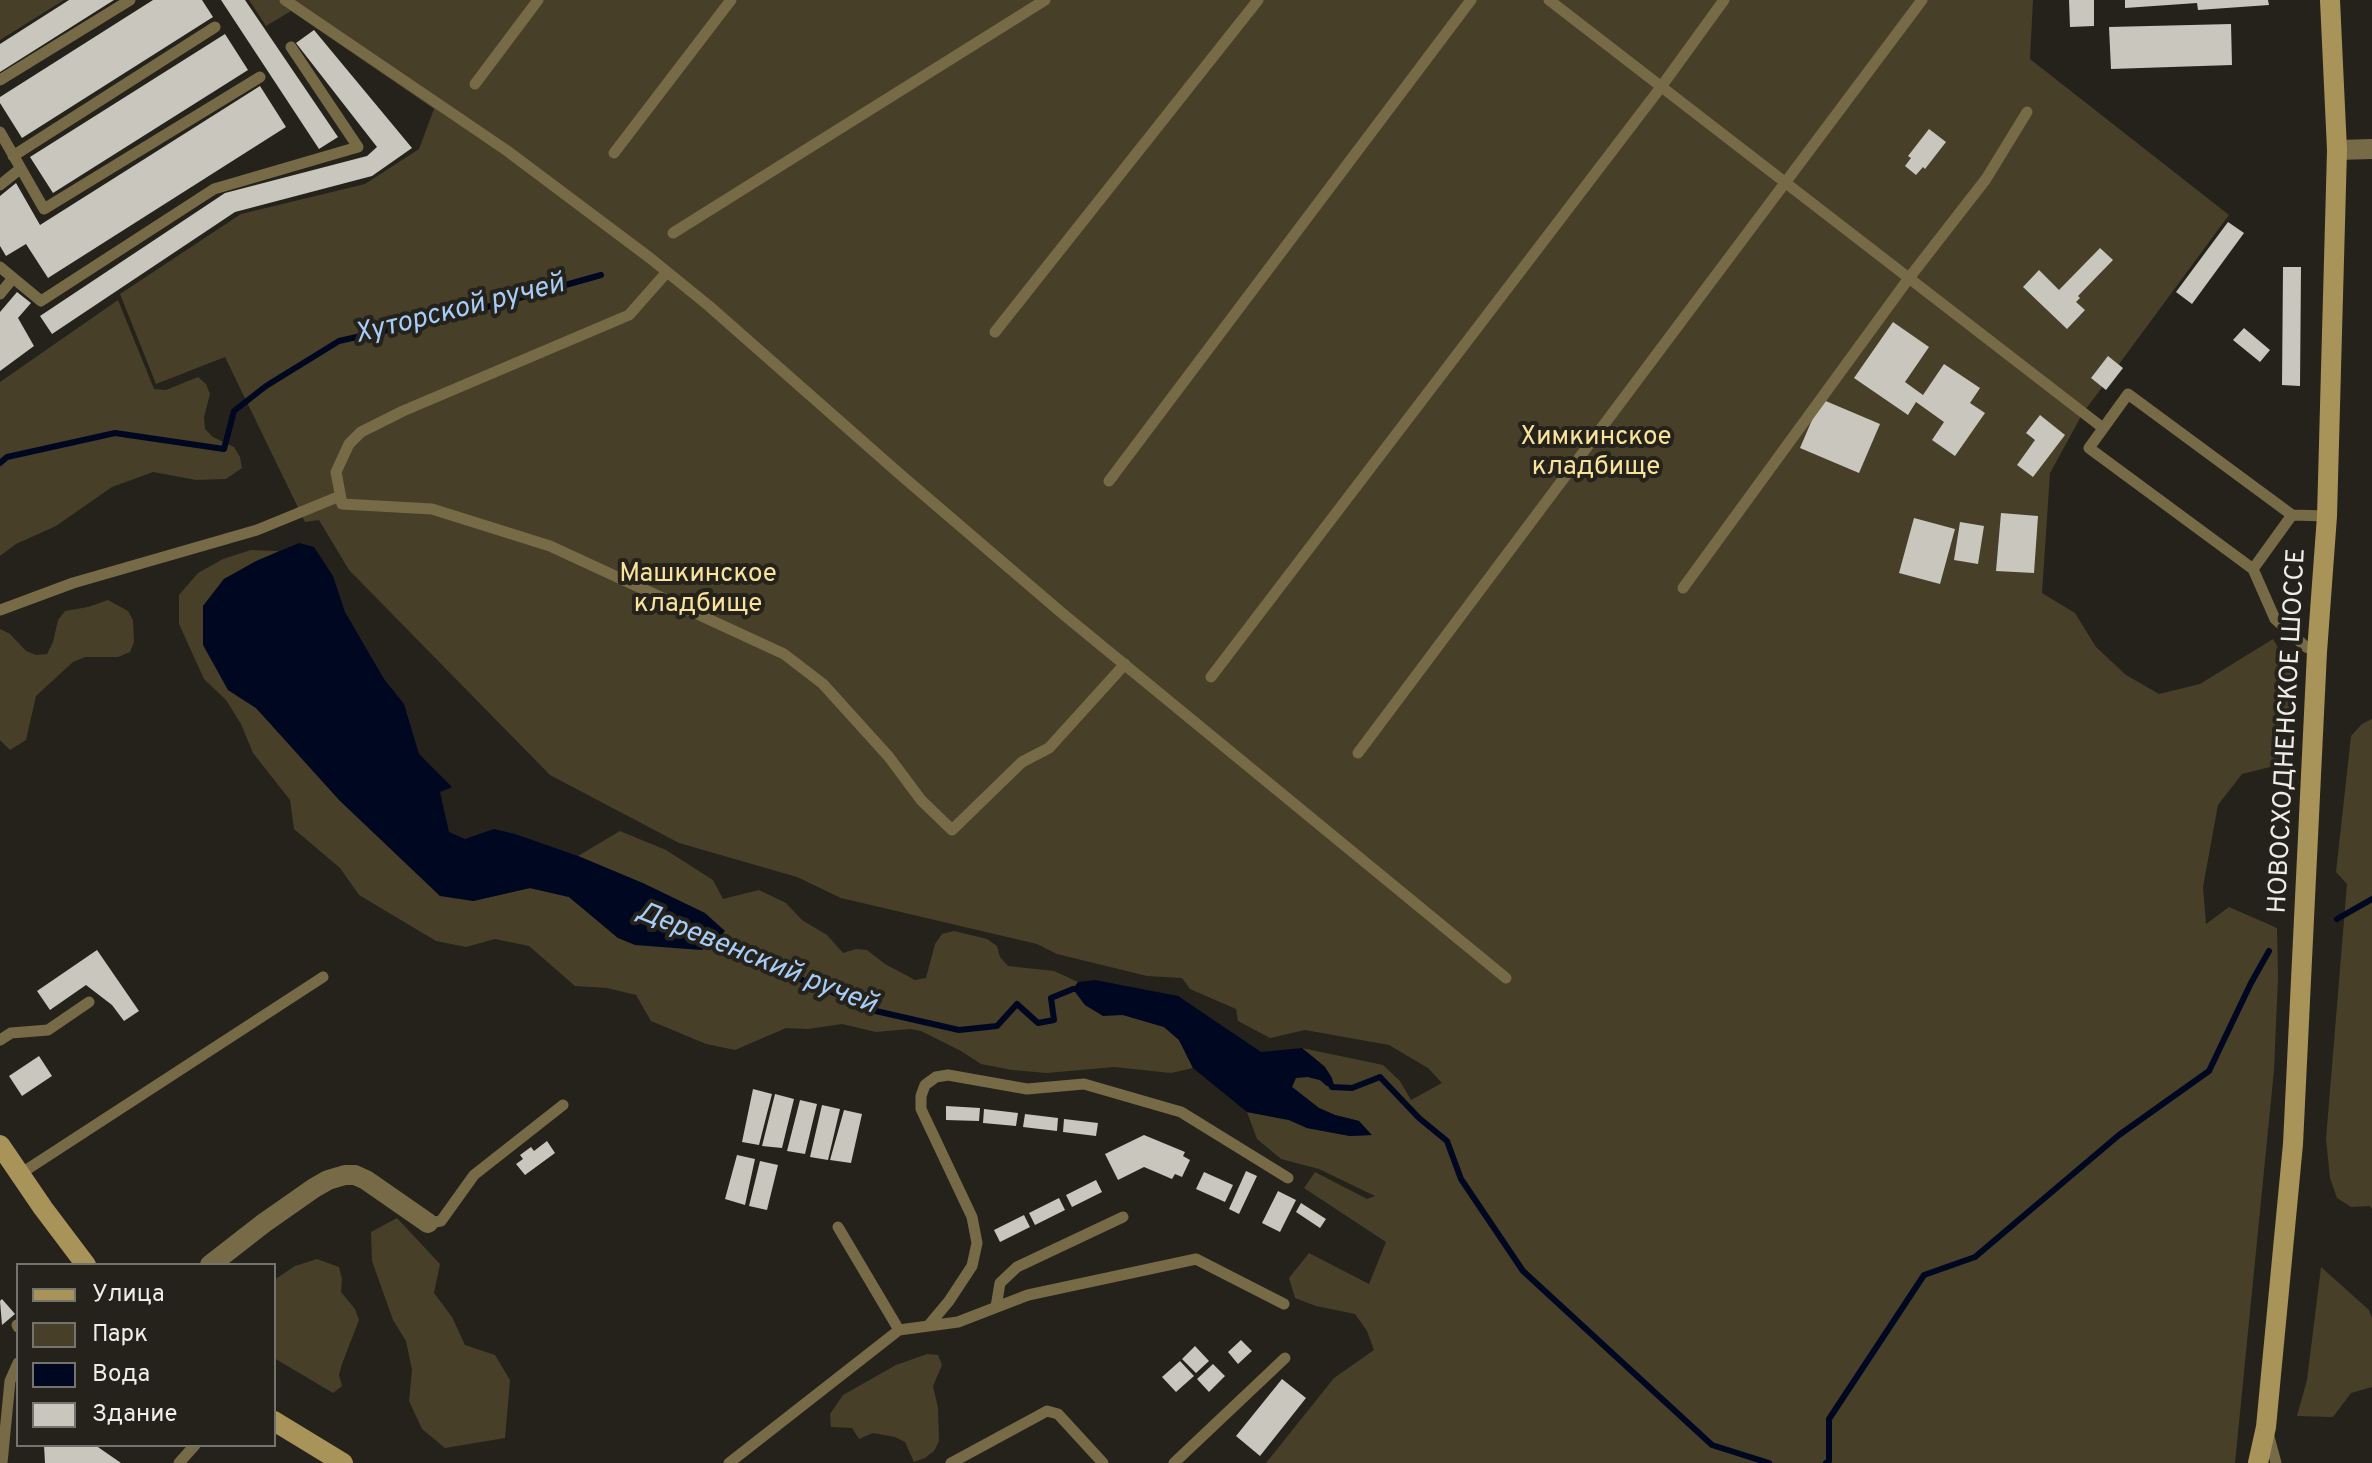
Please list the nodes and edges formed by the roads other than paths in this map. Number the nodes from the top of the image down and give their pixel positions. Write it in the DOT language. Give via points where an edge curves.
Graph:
graph roads {
  1 [pos="130,0"];
  2 [pos="285,0"];
  3 [pos="538,0"];
  4 [pos="731,0"];
  5 [pos="1045,0"];
  6 [pos="1258,0"];
  7 [pos="1471,0"];
  8 [pos="1549,0"];
  9 [pos="1724,0"];
  10 [pos="1922,0"];
  11 [pos="2330,0"];
  12 [pos="215,27"];
  13 [pos="291,47"];
  14 [pos="260,77"];
  15 [pos="0,80"];
  16 [pos="475,84"];
  17 [pos="1661,87"];
  18 [pos="2027,112"];
  19 [pos="0,132"];
  20 [pos="2372,149"];
  21 [pos="2337,150"];
  22 [pos="614,153"];
  23 [pos="13,156"];
  24 [pos="20,169"];
  25 [pos="1785,183"];
  26 [pos="0,185"];
  27 [pos="673,233"];
  28 [pos="0,267"];
  29 [pos="667,272"];
  30 [pos="13,278"];
  31 [pos="1909,278"];
  32 [pos="0,294"];
  33 [pos="995,332"];
  34 [pos="2103,428"];
  35 [pos="1109,481"];
  36 [pos="340,496"];
  37 [pos="2292,515"];
  38 [pos="2327,516"];
  39 [pos="2253,569"];
  40 [pos="1683,588"];
  41 [pos="0,610"];
  42 [pos="2317,652"];
  43 [pos="1125,664"];
  44 [pos="1211,677"];
  45 [pos="1358,753"];
  46 [pos="323,977"];
  47 [pos="1506,978"];
  48 [pos="89,1002"];
  49 [pos="0,1040"];
  50 [pos="563,1105"];
  51 [pos="0,1145"];
  52 [pos="20,1174"];
  53 [pos="1288,1178"];
  54 [pos="1123,1217"];
  55 [pos="428,1223"];
  56 [pos="838,1227"];
  57 [pos="85,1263"];
  58 [pos="212,1263"];
  59 [pos="1284,1304"];
  60 [pos="996,1307"];
  61 [pos="928,1326"];
  62 [pos="899,1330"];
  63 [pos="1285,1358"];
  64 [pos="16,1368"];
  65 [pos="276,1422"];
  66 [pos="2266,1427"];
  67 [pos="193,1447"];
  68 [pos="2,1463"];
  69 [pos="179,1463"];
  70 [pos="343,1463"];
  71 [pos="729,1463"];
  72 [pos="951,1463"];
  73 [pos="1103,1463"];
  74 [pos="1174,1463"];
  75 [pos="2258,1463"];
  76 [pos="2276,1463"];
  1 -- 15 [label="lane"];
  2 -- 29 [label="lane" via="506,150"];
  3 -- 16 [label="lane"];
  4 -- 22 [label="lane"];
  5 -- 27 [label="lane"];
  6 -- 33 [label="lane"];
  7 -- 35 [label="lane"];
  8 -- 17 [label="lane"];
  9 -- 17 [label="lane"];
  10 -- 25 [label="lane"];
  11 -- 21 [label="main road, НОВОСХОДНЕНСКОЕ ШОССЕ"];
  12 -- 23 [label="lane"];
  13 -- 30 [label="lane" via="358,147 214,189 41,301"];
  14 -- 24 [label="lane" via="44,209"];
  17 -- 25 [label="lane"];
  17 -- 44 [label="lane"];
  18 -- 31 [label="lane" via="1986,179"];
  19 -- 23 [label="lane"];
  20 -- 21 [label="street"];
  21 -- 38 [label="main road, НОВОСХОДНЕНСКОЕ ШОССЕ"];
  23 -- 24 [label="lane"];
  24 -- 26 [label="lane"];
  25 -- 31 [label="lane"];
  25 -- 45 [label="lane"];
  28 -- 30 [label="lane"];
  29 -- 36 [label="lane" via="629,315 361,432 336,472"];
  29 -- 43 [label="lane"];
  30 -- 32 [label="lane"];
  31 -- 34 [label="lane"];
  31 -- 40 [label="lane"];
  34 -- 37 [label="lane" via="2128,394"];
  34 -- 39 [label="lane" via="2089,448"];
  36 -- 41 [label="lane" via="257,530 73,583"];
  36 -- 43 [label="lane" via="342,504 432,509 550,546 784,654 823,684 952,830 1022,762 1049,748"];
  37 -- 38 [label="lane"];
  37 -- 39 [label="lane"];
  38 -- 42 [label="main road, НОВОСХОДНЕНСКОЕ ШОССЕ"];
  39 -- 42 [label="lane" via="2275,619"];
  42 -- 66 [label="main road, НОВОСХОДНЕНСКОЕ ШОССЕ" via="2293,1144"];
  43 -- 47 [label="lane"];
  46 -- 52 [label="lane"];
  48 -- 49 [label="lane" via="48,1030 11,1033"];
  50 -- 55 [label="lane" via="474,1175 441,1221"];
  51 -- 52 [label="main road"];
  52 -- 57 [label="main road"];
  53 -- 61 [label="lane" via="1181,1112 1084,1084 1027,1089 936,1077 925,1085 921,1109 972,1217 977,1243 972,1266"];
  54 -- 60 [label="lane" via="1017,1267 1000,1283"];
  55 -- 58 [label="street" via="366,1180 345,1175 314,1188"];
  56 -- 62 [label="lane"];
  59 -- 60 [label="lane" via="1196,1259 1028,1295"];
  60 -- 61 [label="lane" via="958,1322"];
  61 -- 62 [label="lane"];
  62 -- 71 [label="lane"];
  63 -- 74 [label="lane"];
  64 -- 68 [label="lane"];
  65 -- 70 [label="main road"];
  66 -- 75 [label="main road, НОВОСХОДНЕНСКОЕ ШОССЕ"];
  66 -- 76 [label="lane"];
  67 -- 69 [label="lane"];
  72 -- 73 [label="lane" via="1047,1411 1058,1414"];
}
